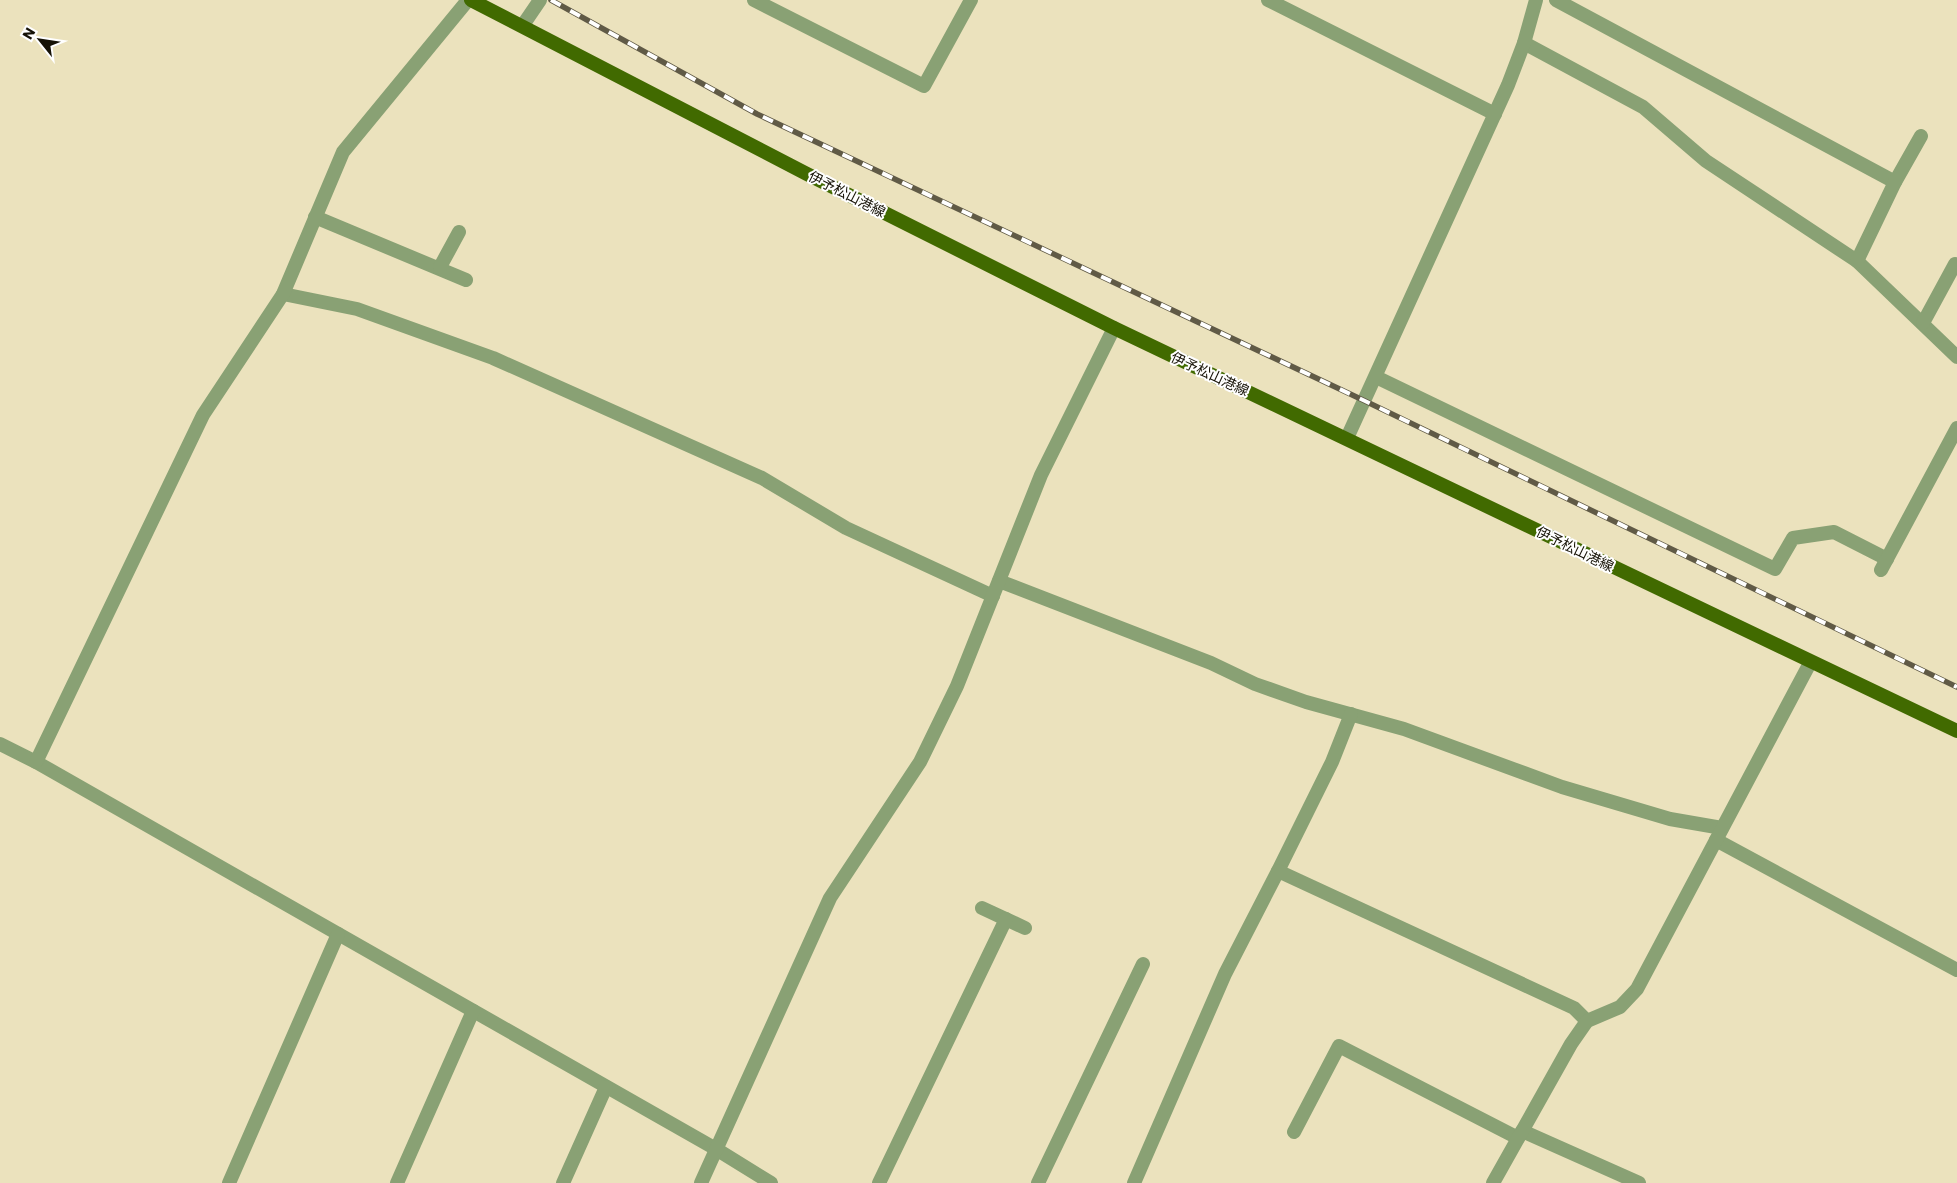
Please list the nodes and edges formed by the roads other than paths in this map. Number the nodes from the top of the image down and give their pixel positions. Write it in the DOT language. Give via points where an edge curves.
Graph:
graph roads {
  1 [pos="468,0"];
  2 [pos="472,0"];
  3 [pos="540,0"];
  4 [pos="754,0"];
  5 [pos="971,0"];
  6 [pos="1268,0"];
  7 [pos="1536,0"];
  8 [pos="1556,0"];
  9 [pos="523,25"];
  10 [pos="1524,43"];
  11 [pos="1495,114"];
  12 [pos="1921,136"];
  13 [pos="1895,182"];
  14 [pos="315,217"];
  15 [pos="459,232"];
  16 [pos="1857,261"];
  17 [pos="1955,264"];
  18 [pos="440,267"];
  19 [pos="466,280"];
  20 [pos="283,294"];
  21 [pos="1923,323"];
  22 [pos="1114,328"];
  23 [pos="1957,357"];
  24 [pos="1376,377"];
  25 [pos="1957,428"];
  26 [pos="1347,438"];
  27 [pos="998,581"];
  28 [pos="993,596"];
  29 [pos="1810,663"];
  30 [pos="1351,714"];
  31 [pos="1957,731"];
  32 [pos="0,744"];
  33 [pos="36,762"];
  34 [pos="1719,834"];
  35 [pos="1278,871"];
  36 [pos="982,908"];
  37 [pos="1006,919"];
  38 [pos="1025,928"];
  39 [pos="338,934"];
  40 [pos="1143,964"];
  41 [pos="1957,970"];
  42 [pos="472,1011"];
  43 [pos="1587,1021"];
  44 [pos="606,1087"];
  45 [pos="1294,1132"];
  46 [pos="1520,1134"];
  47 [pos="716,1150"];
  48 [pos="229,1183"];
  49 [pos="396,1183"];
  50 [pos="563,1183"];
  51 [pos="701,1183"];
  52 [pos="771,1183"];
  53 [pos="880,1183"];
  54 [pos="1038,1183"];
  55 [pos="1134,1183"];
  56 [pos="1493,1183"];
  57 [pos="1639,1183"];
  1 -- 14 [label="street" via="343,152"];
  2 -- 9 [label="main road, 伊予松山港線"];
  3 -- 9 [label="street"];
  4 -- 5 [label="street" via="924,86"];
  6 -- 11 [label="street"];
  7 -- 10 [label="street"];
  8 -- 13 [label="street"];
  9 -- 22 [label="main road, 伊予松山港線" via="807,174"];
  10 -- 11 [label="street"];
  10 -- 16 [label="street" via="1643,107 1706,161"];
  11 -- 24 [label="street"];
  12 -- 13 [label="street"];
  13 -- 16 [label="street"];
  14 -- 18 [label="street"];
  14 -- 20 [label="street"];
  15 -- 18 [label="street"];
  16 -- 21 [label="street"];
  17 -- 21 [label="street"];
  18 -- 19 [label="street"];
  20 -- 28 [label="street" via="358,309 493,358 762,478 846,528"];
  20 -- 33 [label="street" via="203,415"];
  21 -- 23 [label="street"];
  22 -- 26 [label="main road, 伊予松山港線"];
  22 -- 27 [label="street" via="1041,475"];
  24 -- 25 [label="street" via="1775,569 1793,538 1834,532 1884,564"];
  24 -- 26 [label="street"];
  26 -- 29 [label="main road, 伊予松山港線"];
  27 -- 28 [label="street"];
  27 -- 30 [label="street" via="1212,663 1255,684"];
  28 -- 47 [label="street" via="957,686 920,762 830,898"];
  29 -- 31 [label="main road, 伊予松山港線"];
  29 -- 34 [label="street"];
  30 -- 34 [label="street" via="1404,729 1562,787"];
  30 -- 35 [label="street" via="1332,762"];
  32 -- 33 [label="street"];
  33 -- 39 [label="street"];
  34 -- 41 [label="street"];
  34 -- 43 [label="street" via="1637,989 1620,1007"];
  35 -- 43 [label="street" via="1574,1008"];
  35 -- 55 [label="street" via="1225,974"];
  36 -- 37 [label="street"];
  37 -- 38 [label="street"];
  37 -- 53 [label="street"];
  39 -- 42 [label="street"];
  39 -- 48 [label="street"];
  40 -- 54 [label="street"];
  42 -- 44 [label="street"];
  42 -- 49 [label="street"];
  43 -- 46 [label="street"];
  44 -- 47 [label="street"];
  44 -- 50 [label="street"];
  45 -- 46 [label="street" via="1339,1046"];
  46 -- 56 [label="street"];
  46 -- 57 [label="street"];
  47 -- 51 [label="street"];
  47 -- 52 [label="street"];
}
